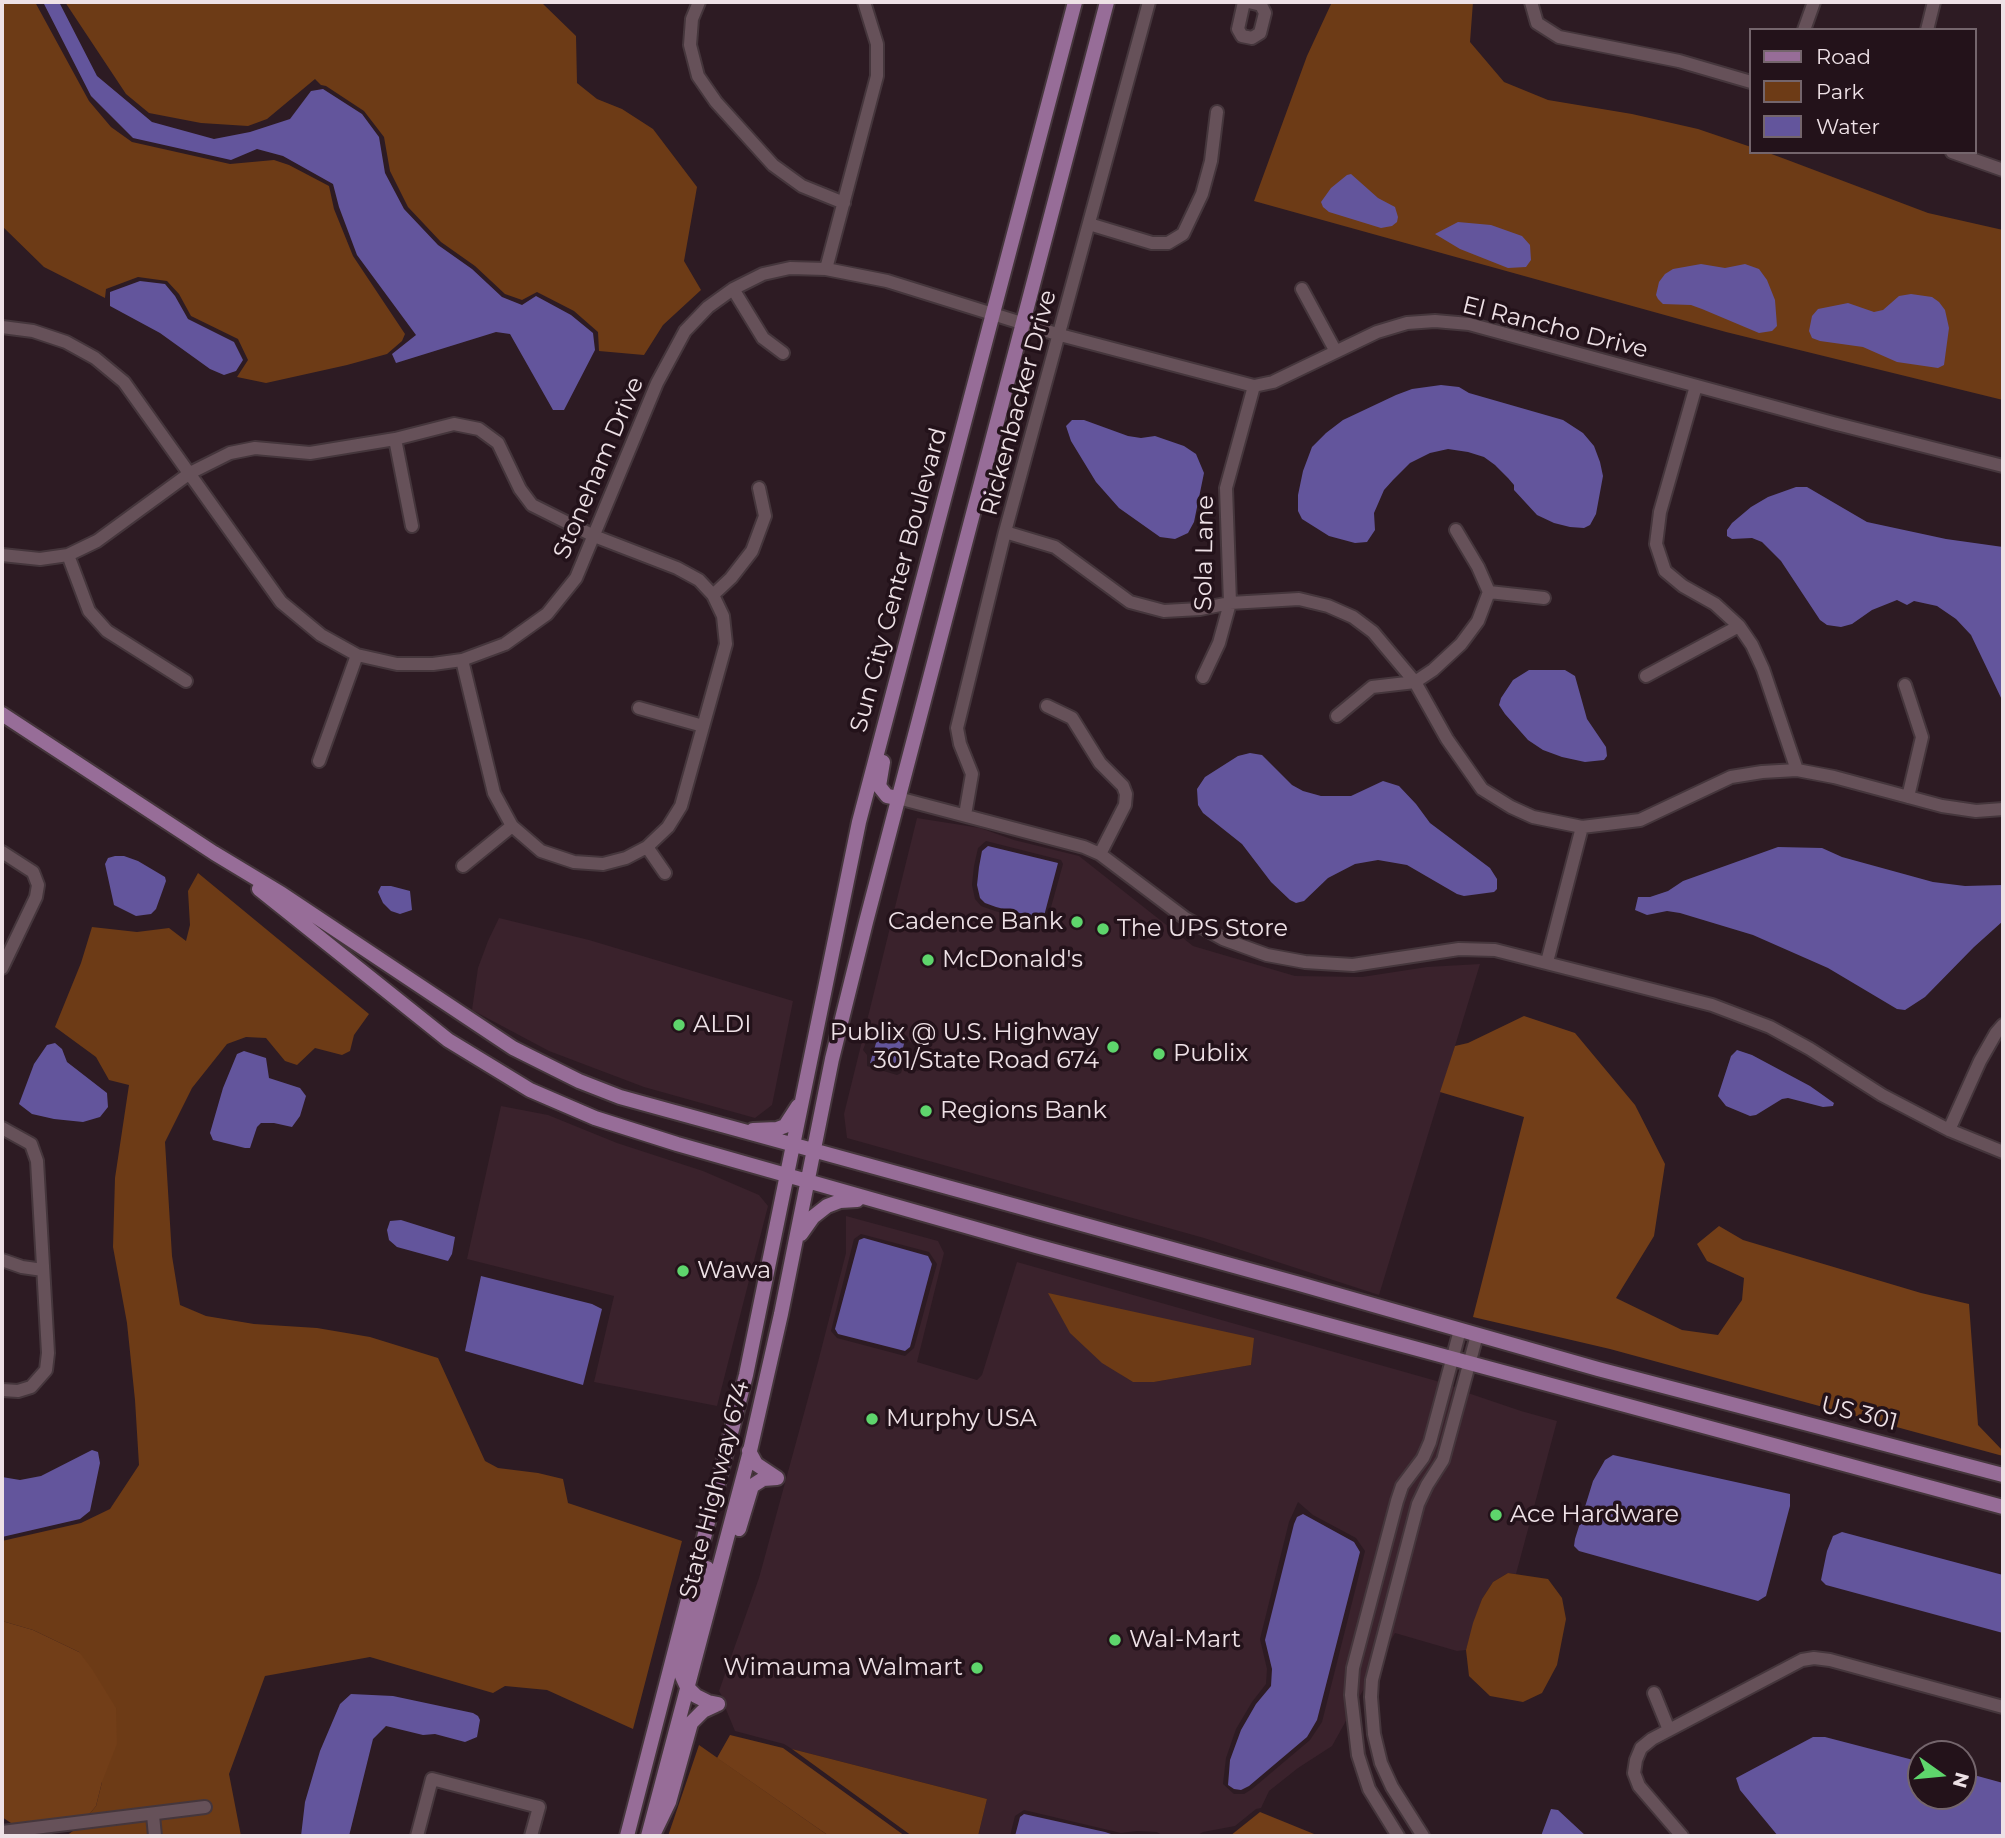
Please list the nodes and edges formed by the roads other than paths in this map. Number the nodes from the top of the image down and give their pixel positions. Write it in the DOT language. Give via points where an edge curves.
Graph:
graph roads {
  1 [pos="699,2"];
  2 [pos="864,2"];
  3 [pos="1075,2"];
  4 [pos="1107,2"];
  5 [pos="1149,2"];
  6 [pos="1531,2"];
  7 [pos="1814,2"];
  8 [pos="1934,2"];
  9 [pos="1805,28"];
  10 [pos="1928,28"];
  11 [pos="1750,82"];
  12 [pos="1217,111"];
  13 [pos="1958,154"];
  14 [pos="2003,170"];
  15 [pos="844,202"];
  16 [pos="1089,224"];
  17 [pos="826,269"];
  18 [pos="733,289"];
  19 [pos="1302,289"];
  20 [pos="992,312"];
  21 [pos="1022,324"];
  22 [pos="2,327"];
  23 [pos="1060,335"];
  24 [pos="1335,350"];
  25 [pos="783,353"];
  26 [pos="1254,386"];
  27 [pos="1696,386"];
  28 [pos="395,439"];
  29 [pos="2003,466"];
  30 [pos="190,473"];
  31 [pos="759,488"];
  32 [pos="412,526"];
  33 [pos="1456,530"];
  34 [pos="1005,533"];
  35 [pos="594,536"];
  36 [pos="2,555"];
  37 [pos="68,555"];
  38 [pos="1489,592"];
  39 [pos="713,595"];
  40 [pos="1544,598"];
  41 [pos="1230,603"];
  42 [pos="910,625"];
  43 [pos="1739,626"];
  44 [pos="357,655"];
  45 [pos="462,660"];
  46 [pos="1646,676"];
  47 [pos="1203,677"];
  48 [pos="186,681"];
  49 [pos="1415,682"];
  50 [pos="1905,685"];
  51 [pos="1047,706"];
  52 [pos="639,708"];
  53 [pos="2,714"];
  54 [pos="1337,716"];
  55 [pos="703,726"];
  56 [pos="319,761"];
  57 [pos="1797,770"];
  58 [pos="1908,797"];
  59 [pos="898,798"];
  60 [pos="2003,809"];
  61 [pos="965,815"];
  62 [pos="512,826"];
  63 [pos="1582,827"];
  64 [pos="647,847"];
  65 [pos="2,852"];
  66 [pos="214,853"];
  67 [pos="1100,854"];
  68 [pos="463,866"];
  69 [pos="665,873"];
  70 [pos="1547,962"];
  71 [pos="2,968"];
  72 [pos="2003,1025"];
  73 [pos="803,1095"];
  74 [pos="2,1128"];
  75 [pos="1949,1130"];
  76 [pos="739,1131"];
  77 [pos="794,1146"];
  78 [pos="814,1151"];
  79 [pos="2003,1152"];
  80 [pos="788,1174"];
  81 [pos="809,1181"];
  82 [pos="871,1200"];
  83 [pos="796,1241"];
  84 [pos="2,1260"];
  85 [pos="43,1270"];
  86 [pos="1460,1330"];
  87 [pos="1477,1335"];
  88 [pos="1452,1359"];
  89 [pos="1469,1363"];
  90 [pos="2,1390"];
  91 [pos="750,1451"];
  92 [pos="2003,1475"];
  93 [pos="2003,1507"];
  94 [pos="713,1508"];
  95 [pos="710,1601"];
  96 [pos="692,1668"];
  97 [pos="687,1687"];
  98 [pos="1654,1693"];
  99 [pos="718,1704"];
  100 [pos="2003,1707"];
  101 [pos="1669,1730"];
  102 [pos="205,1807"];
  103 [pos="153,1815"];
  104 [pos="2,1832"];
  105 [pos="31,1832"];
  106 [pos="155,1836"];
  107 [pos="417,1836"];
  108 [pos="531,1836"];
  109 [pos="627,1836"];
  110 [pos="650,1836"];
  111 [pos="1398,1836"];
  112 [pos="1423,1836"];
  113 [pos="1682,1836"];
  1 -- 15 [label="street" via="690,45 698,76 716,102 773,165 802,186"];
  2 -- 15 [label="street" via="877,44 877,76"];
  3 -- 20 [label="main road, Sun City Center Boulevard"];
  4 -- 21 [label="main road"];
  5 -- 16 [label="street, Rickenbacker Drive"];
  6 -- 11 [label="street" via="1536,23 1559,37 1679,61"];
  7 -- 9 [label="street"];
  8 -- 10 [label="street"];
  12 -- 16 [label="street" via="1202,194 1182,234 1168,243 1152,243"];
  13 -- 14 [label="street"];
  15 -- 17 [label="street"];
  16 -- 23 [label="street, Rickenbacker Drive"];
  17 -- 18 [label="street, Stoneham Drive" via="790,268 763,274"];
  17 -- 20 [label="street, Stoneham Drive" via="887,281"];
  18 -- 25 [label="street" via="763,338"];
  18 -- 35 [label="street, Stoneham Drive" via="685,331 657,383"];
  19 -- 24 [label="street"];
  20 -- 21 [label="street, Stoneham Drive"];
  20 -- 42 [label="main road, Sun City Center Boulevard"];
  21 -- 23 [label="street"];
  21 -- 59 [label="main road"];
  22 -- 30 [label="street, Stoneham Drive" via="33,331 95,358 124,382"];
  23 -- 26 [label="street"];
  23 -- 34 [label="street, Rickenbacker Drive"];
  24 -- 26 [label="street, El Rancho Drive" via="1273,383"];
  24 -- 27 [label="street, El Rancho Drive" via="1407,323 1469,324"];
  26 -- 41 [label="street, Sola Lane" via="1226,488"];
  27 -- 29 [label="street, El Rancho Drive"];
  27 -- 43 [label="street" via="1660,512 1656,544 1665,570"];
  28 -- 30 [label="street" via="310,453 255,448 230,453"];
  28 -- 32 [label="street"];
  28 -- 35 [label="street" via="454,424 479,429 498,443 532,505"];
  30 -- 37 [label="street" via="97,541"];
  30 -- 44 [label="street, Stoneham Drive" via="282,602 321,635"];
  31 -- 39 [label="street" via="765,516 752,551"];
  33 -- 38 [label="street"];
  34 -- 41 [label="street" via="1055,547 1130,602 1164,611"];
  34 -- 61 [label="street, Rickenbacker Drive" via="957,728 972,774"];
  35 -- 39 [label="street" via="677,568 699,579"];
  35 -- 45 [label="street, Stoneham Drive" via="576,578 547,614 505,644"];
  36 -- 37 [label="street" via="40,559"];
  37 -- 48 [label="street" via="89,611 107,631"];
  38 -- 40 [label="street"];
  38 -- 49 [label="street" via="1478,621 1461,644"];
  39 -- 55 [label="street" via="723,616 726,644"];
  41 -- 47 [label="street, Sola Lane"];
  41 -- 49 [label="street" via="1299,599 1328,606 1373,632"];
  42 -- 59 [label="main road" via="909,660 879,786 887,796"];
  42 -- 73 [label="main road, Sun City Center Boulevard" via="859,822"];
  43 -- 46 [label="street"];
  43 -- 57 [label="street" via="1763,669"];
  44 -- 45 [label="street, Stoneham Drive" via="397,664"];
  44 -- 56 [label="street"];
  45 -- 62 [label="street" via="494,793"];
  49 -- 54 [label="street" via="1373,687"];
  49 -- 63 [label="street" via="1482,789 1533,817"];
  50 -- 58 [label="street" via="1922,737"];
  51 -- 67 [label="street" via="1072,718 1126,794"];
  52 -- 55 [label="street"];
  53 -- 66 [label="main road, US 301"];
  55 -- 64 [label="street" via="681,806"];
  57 -- 58 [label="street"];
  57 -- 63 [label="street" via="1731,778 1640,820"];
  58 -- 60 [label="street" via="1976,811"];
  59 -- 61 [label="street"];
  59 -- 78 [label="main road" via="832,1059"];
  61 -- 67 [label="street"];
  62 -- 64 [label="street" via="541,851 575,862 603,864"];
  62 -- 68 [label="street"];
  63 -- 70 [label="street"];
  64 -- 69 [label="street"];
  65 -- 71 [label="street" via="33,872 38,885"];
  66 -- 76 [label="main road, US 301" via="543,1064 620,1097"];
  66 -- 80 [label="main road, US 301" via="425,1023 510,1079 620,1127"];
  67 -- 70 [label="street" via="1185,918 1266,955 1353,965 1459,949 1495,950"];
  70 -- 75 [label="street" via="1712,1005 1770,1027"];
  72 -- 75 [label="street" via="1980,1061"];
  73 -- 76 [label="main road" via="785,1126"];
  73 -- 77 [label="main road, Sun City Center Boulevard"];
  74 -- 85 [label="street" via="31,1144 37,1161"];
  75 -- 79 [label="street"];
  76 -- 77 [label="main road, US 301"];
  77 -- 78 [label="main road, US 301"];
  77 -- 80 [label="main road, Sun City Center Boulevard"];
  78 -- 81 [label="main road, State Highway 674"];
  78 -- 86 [label="main road, US 301"];
  80 -- 81 [label="main road, US 301"];
  80 -- 94 [label="main road, State Highway 674"];
  81 -- 82 [label="main road, US 301"];
  81 -- 83 [label="main road, State Highway 674"];
  82 -- 83 [label="main road" via="827,1206"];
  82 -- 88 [label="main road, US 301"];
  83 -- 91 [label="main road, State Highway 674"];
  84 -- 85 [label="street"];
  85 -- 90 [label="street" via="46,1370 31,1387"];
  86 -- 87 [label="main road, US 301"];
  86 -- 88 [label="street"];
  87 -- 89 [label="street"];
  87 -- 92 [label="main road, US 301 / US 301"];
  88 -- 89 [label="main road, US 301"];
  88 -- 111 [label="street" via="1430,1442 1402,1486 1353,1668 1351,1695 1358,1755 1369,1789"];
  89 -- 93 [label="main road, US 301"];
  89 -- 112 [label="street" via="1443,1460 1418,1504 1372,1680 1374,1734 1381,1763"];
  91 -- 95 [label="main road, State Highway 674"];
  91 -- 95 [label="main road" via="756,1464 777,1478 762,1479 752,1486 723,1580"];
  94 -- 97 [label="main road" via="711,1549 683,1664"];
  94 -- 109 [label="main road, State Highway 674"];
  95 -- 96 [label="main road, State Highway 674"];
  96 -- 97 [label="main road, State Highway 674"];
  96 -- 99 [label="main road" via="697,1685"];
  97 -- 99 [label="main road" via="703,1700"];
  97 -- 110 [label="main road, State Highway 674"];
  98 -- 101 [label="street"];
  99 -- 110 [label="main road" via="691,1723 665,1813"];
  100 -- 101 [label="street" via="1814,1658 1802,1660"];
  101 -- 113 [label="street" via="1642,1748 1634,1773 1639,1786"];
  102 -- 103 [label="street"];
  103 -- 105 [label="street"];
  103 -- 106 [label="street"];
  104 -- 105 [label="street"];
  107 -- 108 [label="street" via="432,1779 539,1807"];
}
